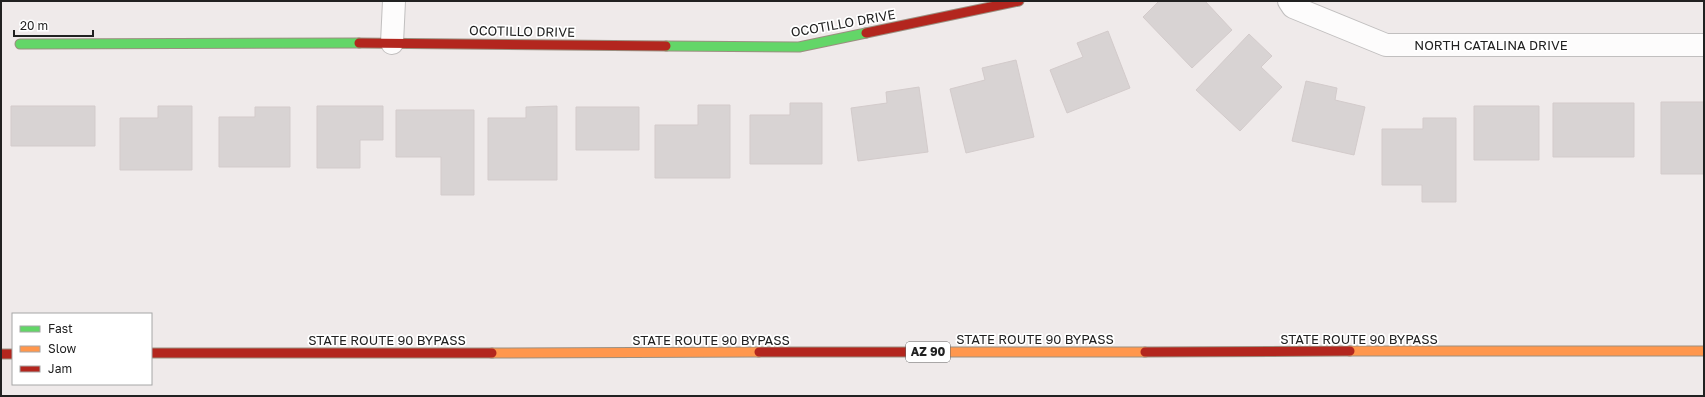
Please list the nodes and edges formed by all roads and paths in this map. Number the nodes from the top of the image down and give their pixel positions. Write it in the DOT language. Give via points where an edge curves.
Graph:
graph roads {
  1 [pos="394,1"];
  2 [pos="1019,1"];
  3 [pos="1289,1"];
  4 [pos="392,43"];
  5 [pos="20,44"];
  6 [pos="1704,45"];
  7 [pos="1704,351"];
  8 [pos="152,353"];
  9 [pos="1,354"];
  10 [pos="12,354"];
  1 -- 4 [label="street"];
  2 -- 4 [label="main road, OCOTILLO DRIVE" via="799,47"];
  3 -- 6 [label="street, NORTH CATALINA DRIVE" via="1293,7 1386,45"];
  4 -- 5 [label="main road, OCOTILLO DRIVE"];
  7 -- 8 [label="main road, STATE ROUTE 90 BYPASS / AZ 90"];
  9 -- 10 [label="main road"];
}
